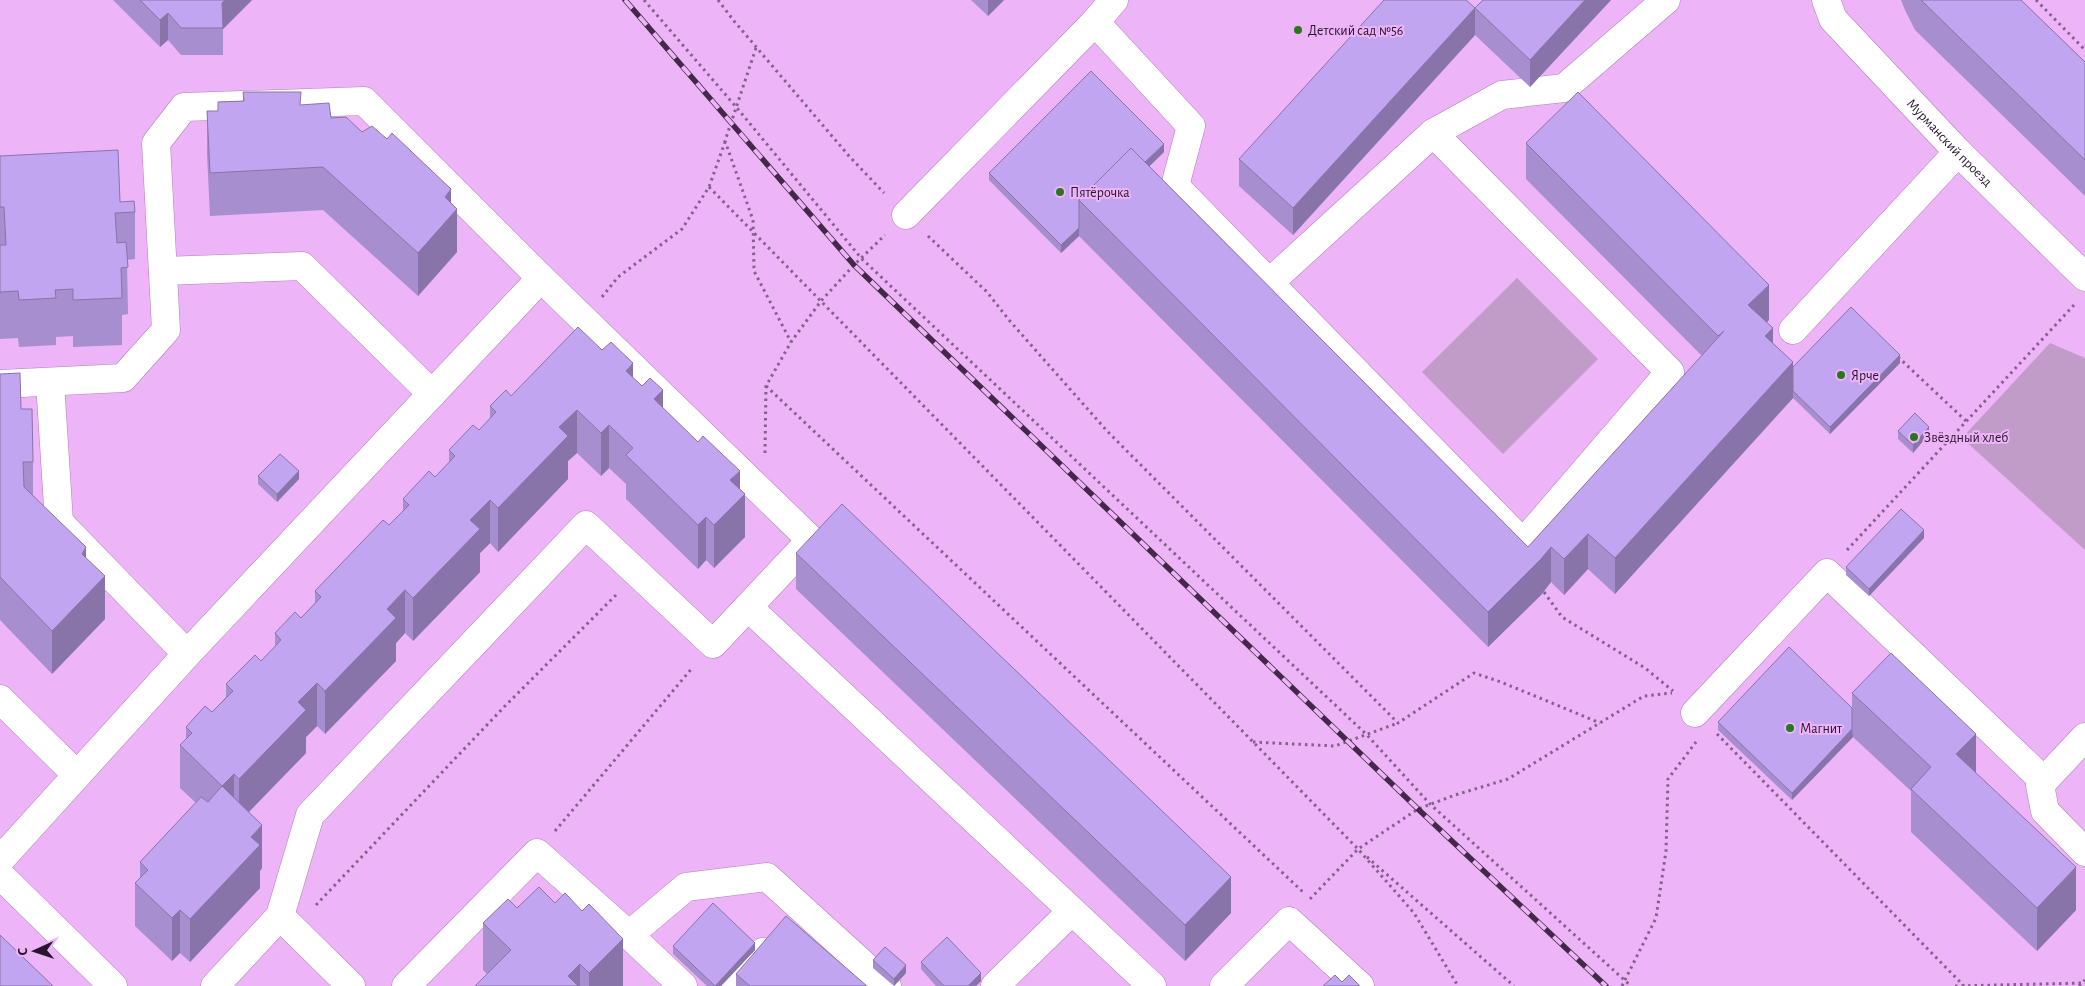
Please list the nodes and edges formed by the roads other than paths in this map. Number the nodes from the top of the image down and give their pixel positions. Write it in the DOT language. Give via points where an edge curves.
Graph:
graph roads {
  1 [pos="1114,0"];
  2 [pos="1666,0"];
  3 [pos="1826,0"];
  4 [pos="1095,22"];
  5 [pos="1433,134"];
  6 [pos="1958,152"];
  7 [pos="906,215"];
  8 [pos="162,272"];
  9 [pos="541,278"];
  10 [pos="1269,283"];
  11 [pos="2082,289"];
  12 [pos="1793,330"];
  13 [pos="50,382"];
  14 [pos="0,384"];
  15 [pos="432,394"];
  16 [pos="748,607"];
  17 [pos="187,654"];
  18 [pos="0,699"];
  19 [pos="1702,720"];
  20 [pos="2085,737"];
  21 [pos="77,775"];
  22 [pos="2044,782"];
  23 [pos="2085,852"];
  24 [pos="0,860"];
  25 [pos="0,875"];
  26 [pos="805,911"];
  27 [pos="1072,911"];
  28 [pos="286,923"];
  29 [pos="630,935"];
  30 [pos="113,986"];
  31 [pos="215,986"];
  32 [pos="351,986"];
  33 [pos="406,986"];
  34 [pos="683,986"];
  35 [pos="729,986"];
  36 [pos="887,986"];
  37 [pos="995,986"];
  38 [pos="1152,986"];
  39 [pos="1224,986"];
  40 [pos="1360,986"];
  1 -- 4 [label="street"];
  2 -- 5 [label="street" via="1564,88 1502,96"];
  3 -- 6 [label="street, Мурманский проезд" via="1833,19"];
  4 -- 7 [label="street"];
  4 -- 10 [label="street" via="1191,126 1175,186"];
  5 -- 10 [label="street"];
  5 -- 10 [label="street" via="1670,372 1523,544"];
  6 -- 11 [label="street, Мурманский проезд"];
  6 -- 12 [label="street"];
  8 -- 9 [label="street" via="156,143 184,107 364,101"];
  8 -- 13 [label="street" via="166,330 123,378"];
  8 -- 15 [label="street" via="302,266"];
  9 -- 15 [label="street"];
  9 -- 16 [label="street" via="811,540"];
  13 -- 14 [label="street"];
  13 -- 17 [label="street" via="58,522"];
  15 -- 17 [label="street"];
  16 -- 27 [label="street"];
  16 -- 28 [label="street" via="713,644 586,525 310,815"];
  17 -- 21 [label="street"];
  18 -- 21 [label="street"];
  19 -- 22 [label="street" via="1826,573"];
  20 -- 22 [label="street"];
  21 -- 24 [label="street"];
  22 -- 23 [label="street" via="2040,784 2044,811"];
  25 -- 30 [label="street"];
  26 -- 29 [label="street" via="767,877 686,887"];
  26 -- 35 [label="street"];
  26 -- 36 [label="street"];
  27 -- 37 [label="street"];
  27 -- 38 [label="street"];
  28 -- 31 [label="street"];
  28 -- 32 [label="street"];
  29 -- 33 [label="street" via="537,853"];
  29 -- 34 [label="street"];
  39 -- 40 [label="street" via="1289,921"];
}
